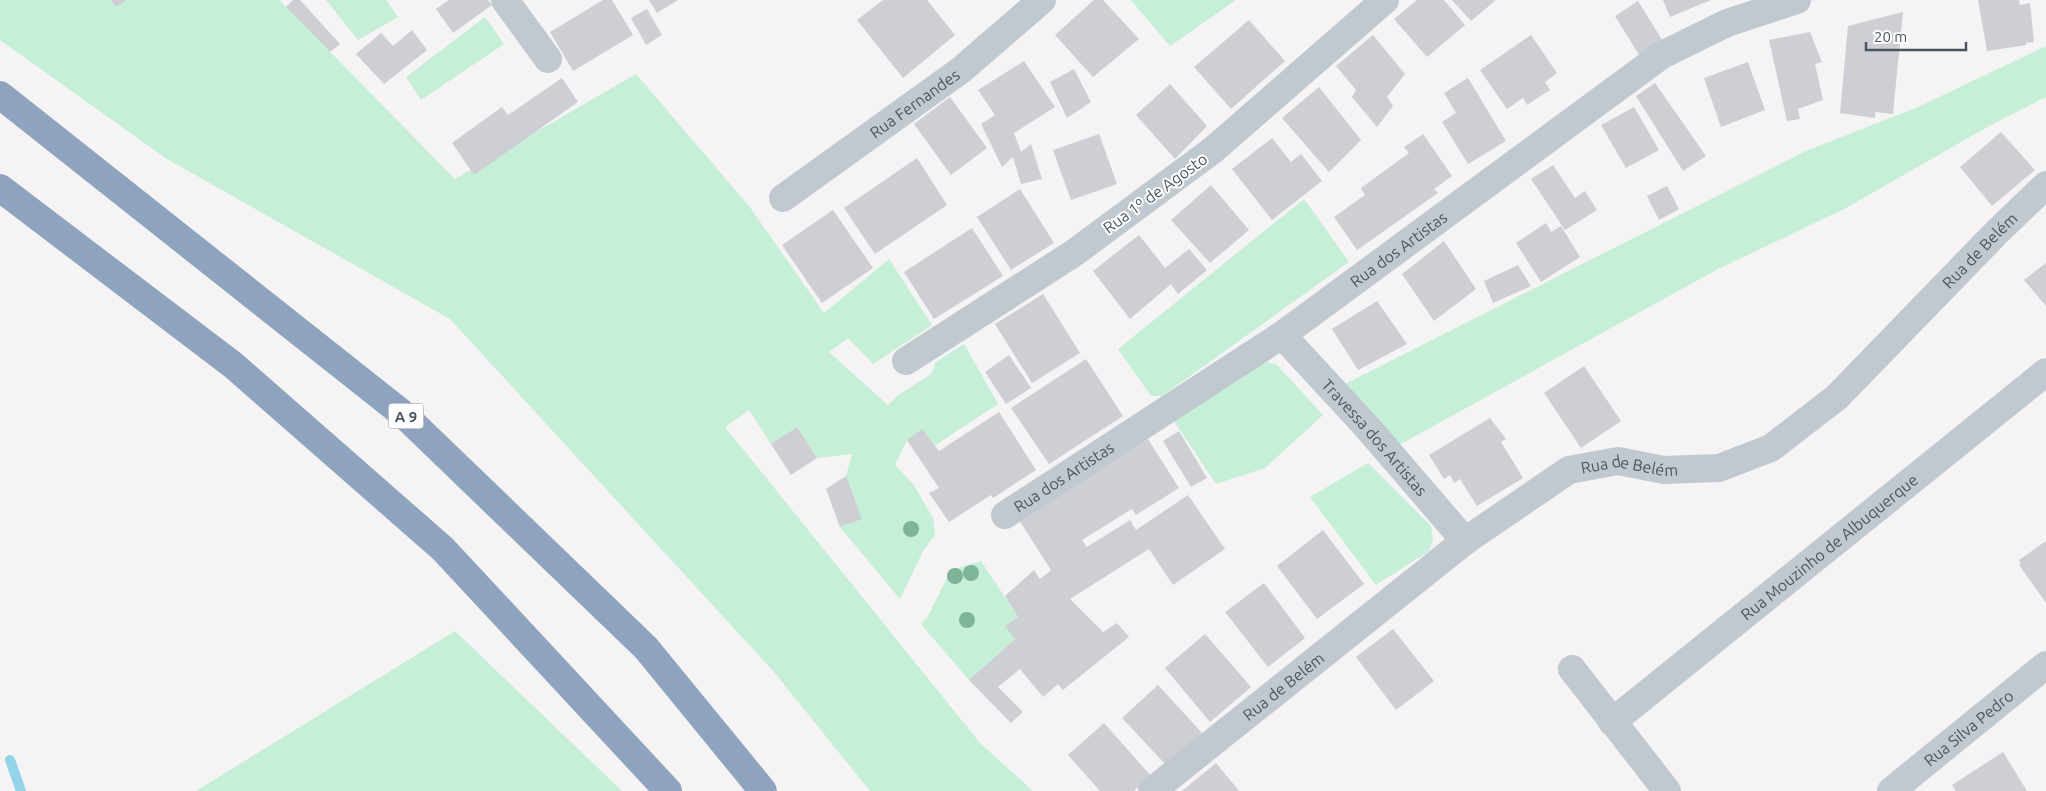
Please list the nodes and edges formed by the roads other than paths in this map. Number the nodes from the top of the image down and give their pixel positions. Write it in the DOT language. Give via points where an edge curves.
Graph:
graph roads {
  1 [pos="505,0"];
  2 [pos="1042,0"];
  3 [pos="1385,0"];
  4 [pos="1798,0"];
  5 [pos="548,58"];
  6 [pos="0,95"];
  7 [pos="2046,185"];
  8 [pos="0,188"];
  9 [pos="783,198"];
  10 [pos="1282,335"];
  11 [pos="906,361"];
  12 [pos="2046,372"];
  13 [pos="1005,515"];
  14 [pos="1465,541"];
  15 [pos="2046,665"];
  16 [pos="1572,669"];
  17 [pos="1612,722"];
  18 [pos="668,791"];
  19 [pos="763,791"];
  20 [pos="1152,791"];
  21 [pos="1667,791"];
  22 [pos="1891,791"];
  1 -- 5 [label="street"];
  2 -- 9 [label="street, Rua Fernandes" via="961,70"];
  3 -- 11 [label="street, Rua 1º de Agosto" via="1213,150 1074,253"];
  4 -- 10 [label="street, Rua dos Artistas" via="1727,23 1662,55"];
  6 -- 19 [label="highway, A 9" via="403,414 646,648"];
  7 -- 14 [label="street, Rua de Belém" via="1838,397 1771,448 1719,468 1664,470 1618,461 1569,470"];
  8 -- 18 [label="highway" via="233,366 443,549"];
  10 -- 13 [label="street, Rua dos Artistas"];
  10 -- 14 [label="street, Travessa dos Artistas"];
  12 -- 17 [label="street, Rua Mouzinho de Albuquerque"];
  14 -- 20 [label="street, Rua de Belém"];
  15 -- 22 [label="street, Rua Silva Pedro"];
  16 -- 17 [label="street"];
  17 -- 21 [label="street"];
}
